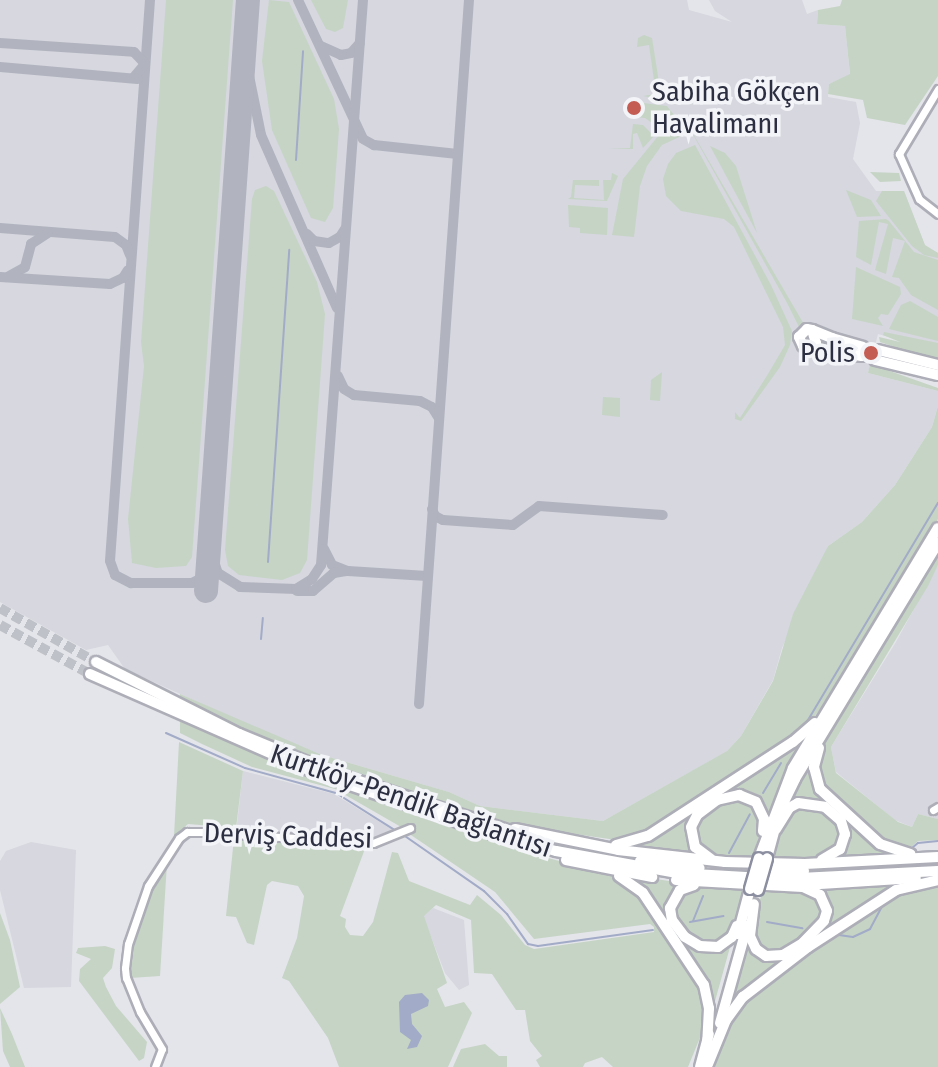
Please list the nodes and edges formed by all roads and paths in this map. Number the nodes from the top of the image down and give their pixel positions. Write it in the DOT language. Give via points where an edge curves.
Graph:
graph roads {
  1 [pos="938,89"];
  2 [pos="938,214"];
  3 [pos="862,352"];
  4 [pos="938,365"];
  5 [pos="938,375"];
  6 [pos="938,527"];
  7 [pos="935,544"];
  8 [pos="96,662"];
  9 [pos="90,674"];
  10 [pos="835,704"];
  11 [pos="469,818"];
  12 [pos="404,831"];
  13 [pos="492,834"];
  14 [pos="773,834"];
  15 [pos="584,843"];
  16 [pos="938,857"];
  17 [pos="763,858"];
  18 [pos="725,862"];
  19 [pos="805,864"];
  20 [pos="938,864"];
  21 [pos="594,867"];
  22 [pos="938,876"];
  23 [pos="708,883"];
  24 [pos="786,886"];
  25 [pos="752,896"];
  26 [pos="707,1041"];
  27 [pos="705,1066"];
  28 [pos="155,1067"];
  1 -- 2 [label="street" via="899,154 919,199"];
  3 -- 3 [label="highway" via="812,330 799,337 803,346"];
  4 -- 5 [label="highway" via="876,355"];
  6 -- 7 [label="highway"];
  7 -- 10 [label="highway"];
  8 -- 11 [label="highway, Kurtköy-Pendik Bağlantısı" via="239,734"];
  9 -- 13 [label="highway, Kurtköy-Pendik Bağlantısı" via="315,773"];
  10 -- 14 [label="highway"];
  10 -- 15 [label="highway" via="793,742 648,836 621,845"];
  10 -- 16 [label="highway" via="814,758 820,789 888,849"];
  10 -- 17 [label="highway" via="783,787"];
  11 -- 15 [label="highway"];
  11 -- 20 [label="highway, Kurtköy-Pendik Bağlantısı" via="590,852 677,866 807,871"];
  12 -- 28 [label="street, Derviş Caddesi" via="380,842 360,843 203,832 179,838 148,886 125,968 129,988 162,1049"];
  13 -- 21 [label="highway"];
  13 -- 22 [label="highway, Kurtköy-Pendik Bağlantısı" via="677,873 780,879"];
  14 -- 17 [label="highway"];
  14 -- 19 [label="highway" via="798,803 816,803 834,813 844,826 840,849"];
  15 -- 18 [label="highway"];
  16 -- 19 [label="highway"];
  17 -- 18 [label="highway" via="762,811 751,799 733,796 710,804 691,827 699,852"];
  17 -- 25 [label="highway, bridge"];
  18 -- 19 [label="highway"];
  21 -- 23 [label="highway"];
  21 -- 26 [label="highway" via="635,886 678,941 704,985"];
  22 -- 24 [label="highway"];
  22 -- 27 [label="highway" via="896,890 743,997"];
  23 -- 24 [label="highway"];
  23 -- 25 [label="highway" via="684,887 670,908 676,927 695,944 712,948 727,942"];
  24 -- 25 [label="highway" via="812,890 827,911 816,931 776,957 756,949 750,936"];
  25 -- 26 [label="highway"];
  25 -- 27 [label="highway"];
  26 -- 27 [label="highway"];
}
